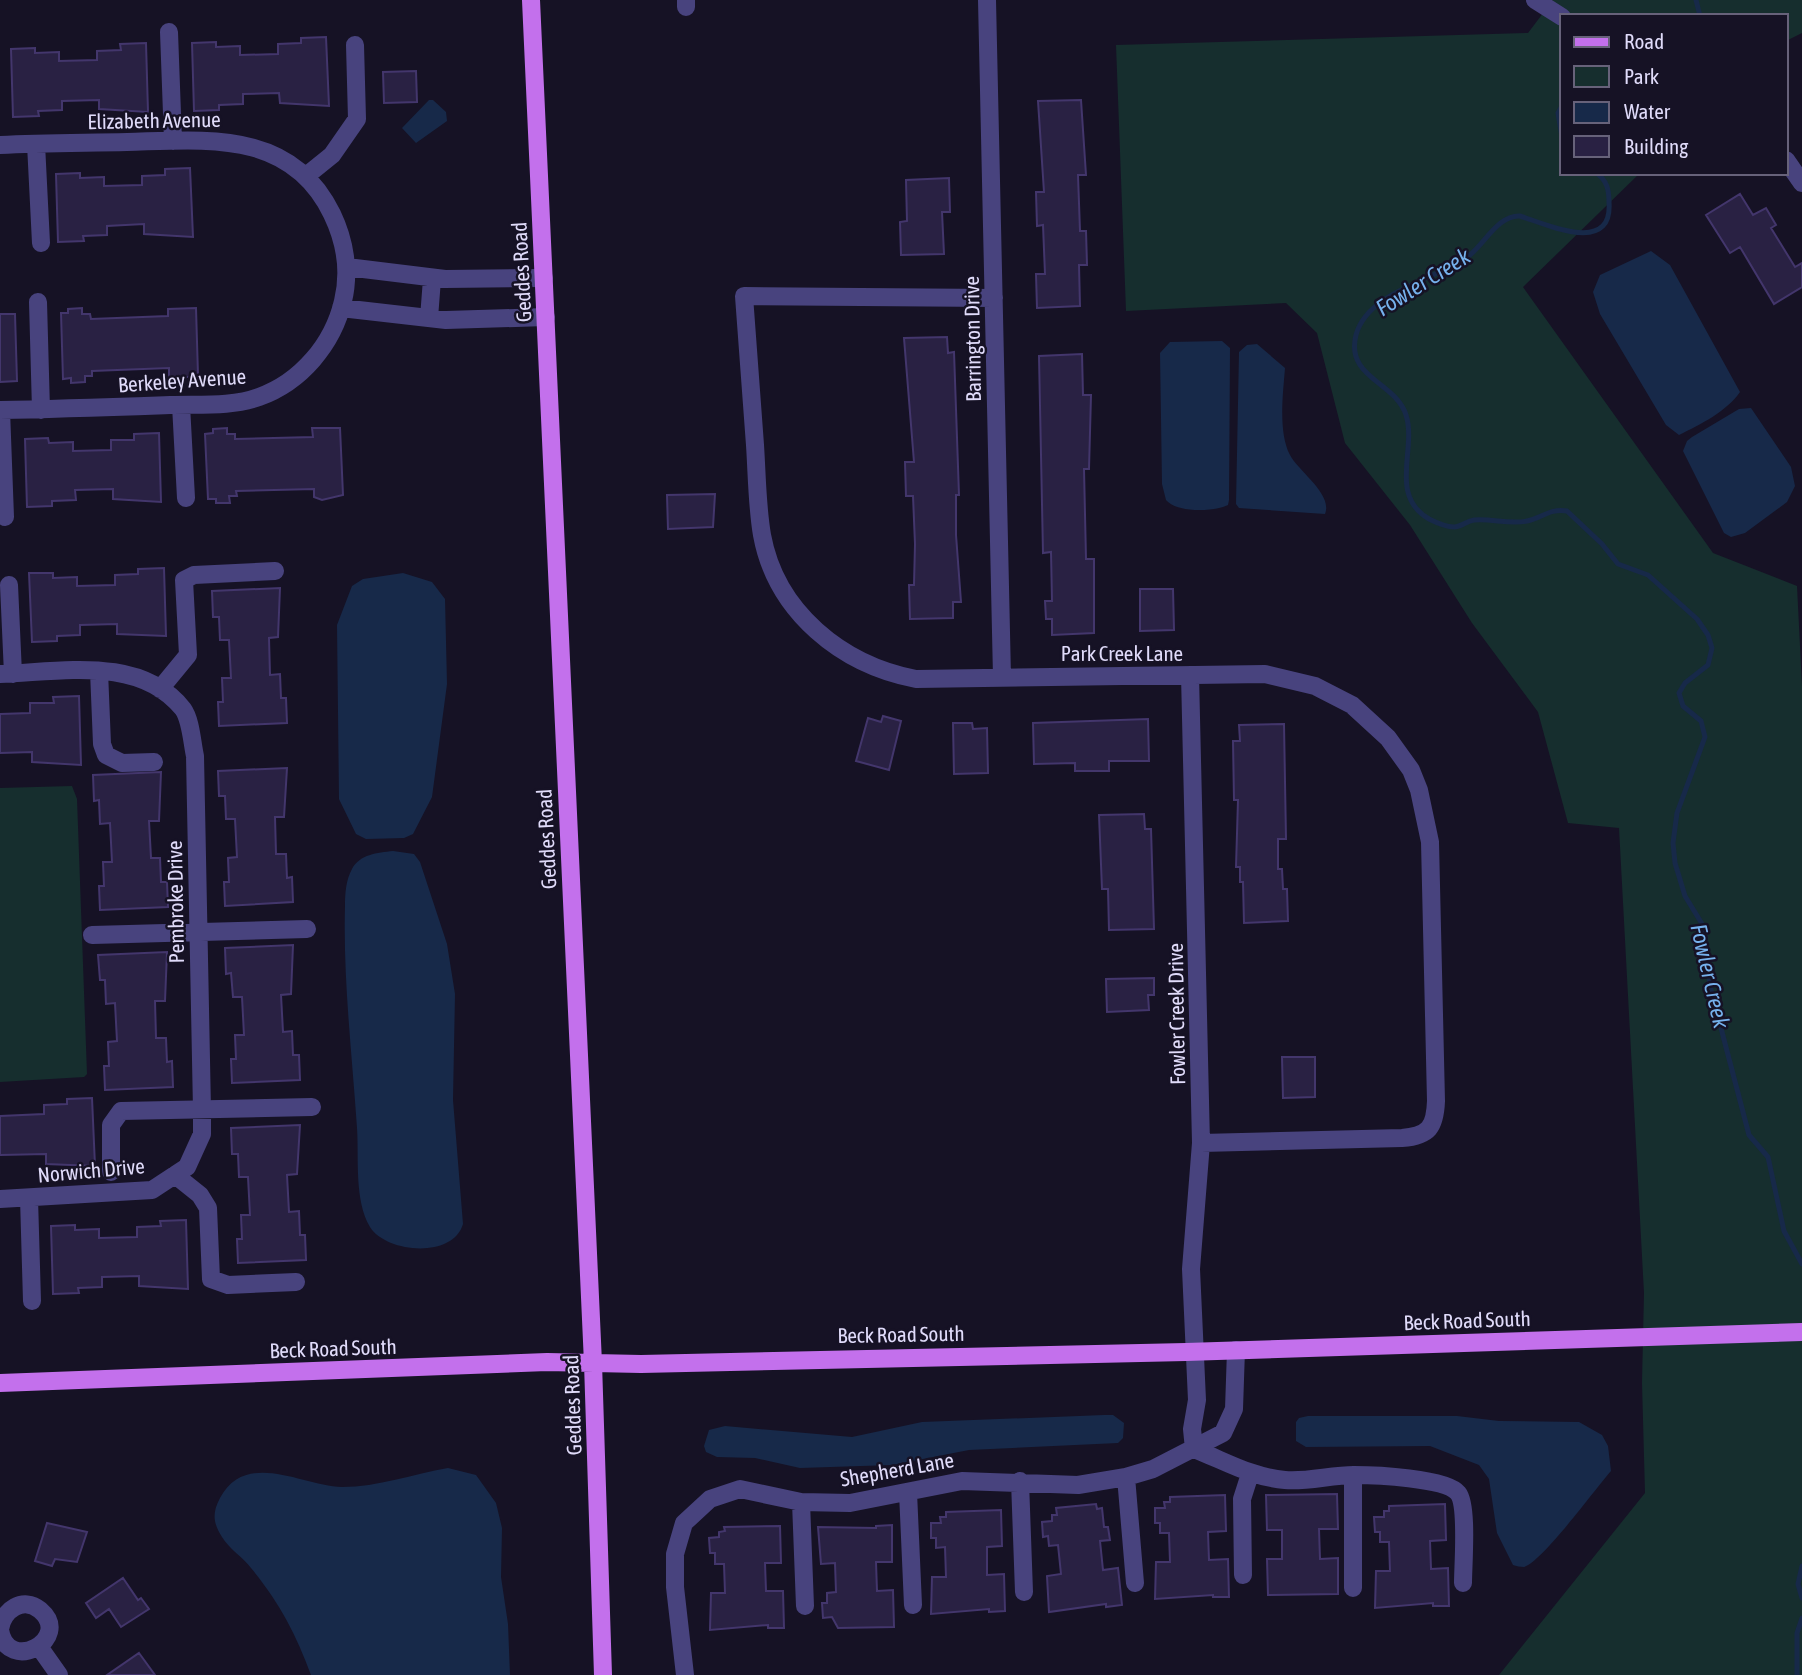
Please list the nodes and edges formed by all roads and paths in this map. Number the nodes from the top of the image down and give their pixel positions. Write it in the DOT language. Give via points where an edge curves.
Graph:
graph roads {
  1 [pos="531,0"];
  2 [pos="987,0"];
  3 [pos="1535,0"];
  4 [pos="1560,16"];
  5 [pos="169,32"];
  6 [pos="355,45"];
  7 [pos="173,141"];
  8 [pos="36,144"];
  9 [pos="0,145"];
  10 [pos="1788,163"];
  11 [pos="306,176"];
  12 [pos="1802,183"];
  13 [pos="41,243"];
  14 [pos="346,276"];
  15 [pos="544,278"];
  16 [pos="432,279"];
  17 [pos="994,298"];
  18 [pos="38,302"];
  19 [pos="341,308"];
  20 [pos="546,317"];
  21 [pos="429,318"];
  22 [pos="181,405"];
  23 [pos="1,410"];
  24 [pos="41,410"];
  25 [pos="186,498"];
  26 [pos="5,517"];
  27 [pos="275,570"];
  28 [pos="9,585"];
  29 [pos="99,671"];
  30 [pos="7,674"];
  31 [pos="1190,675"];
  32 [pos="1002,677"];
  33 [pos="157,686"];
  34 [pos="155,762"];
  35 [pos="307,929"];
  36 [pos="198,931"];
  37 [pos="92,935"];
  38 [pos="312,1107"];
  39 [pos="202,1110"];
  40 [pos="202,1134"];
  41 [pos="1201,1143"];
  42 [pos="111,1172"];
  43 [pos="176,1175"];
  44 [pos="29,1198"];
  45 [pos="0,1199"];
  46 [pos="296,1282"];
  47 [pos="32,1301"];
  48 [pos="1802,1332"];
  49 [pos="1236,1350"];
  50 [pos="1195,1352"];
  51 [pos="593,1363"];
  52 [pos="0,1383"];
  53 [pos="1194,1449"];
  54 [pos="1250,1474"];
  55 [pos="1353,1475"];
  56 [pos="1126,1477"];
  57 [pos="1020,1480"];
  58 [pos="908,1492"];
  59 [pos="801,1502"];
  60 [pos="1243,1575"];
  61 [pos="1135,1583"];
  62 [pos="1463,1583"];
  63 [pos="1353,1588"];
  64 [pos="1024,1592"];
  65 [pos="913,1605"];
  66 [pos="805,1606"];
  67 [pos="0,1629"];
  68 [pos="40,1648"];
  69 [pos="58,1675"];
  70 [pos="603,1675"];
  71 [pos="685,1675"];
  1 -- 15 [label="main road, Geddes Road"];
  2 -- 17 [label="street, Barrington Drive"];
  3 -- 4 [label="street"];
  5 -- 7 [label="street"];
  6 -- 11 [label="street" via="357,119 332,155"];
  7 -- 8 [label="street, Elizabeth Avenue"];
  7 -- 11 [label="street, Elizabeth Avenue" via="229,141 258,148"];
  8 -- 9 [label="street, Elizabeth Avenue"];
  8 -- 13 [label="street"];
  10 -- 12 [label="street"];
  11 -- 14 [label="street, Elizabeth Avenue" via="336,222"];
  14 -- 16 [label="street"];
  14 -- 19 [label="street, Berkeley Avenue"];
  15 -- 16 [label="street"];
  15 -- 20 [label="main road, Geddes Road"];
  16 -- 21 [label="street"];
  17 -- 32 [label="street, Barrington Drive"];
  17 -- 32 [label="street, Park Creek Lane" via="744,296 762,534 784,593 825,640 881,670 938,680"];
  18 -- 24 [label="street"];
  19 -- 21 [label="street"];
  19 -- 22 [label="street, Berkeley Avenue" via="314,360 273,391 245,401"];
  20 -- 21 [label="street"];
  20 -- 51 [label="main road, Geddes Road"];
  22 -- 24 [label="street, Berkeley Avenue"];
  22 -- 25 [label="street"];
  23 -- 24 [label="street, Berkeley Avenue"];
  23 -- 26 [label="street"];
  27 -- 33 [label="street" via="194,575 184,580 188,655"];
  28 -- 30 [label="street"];
  29 -- 30 [label="street"];
  29 -- 33 [label="street" via="118,671"];
  29 -- 34 [label="street" via="106,755 122,763"];
  31 -- 32 [label="street, Park Creek Lane"];
  31 -- 41 [label="street, Fowler Creek Drive"];
  31 -- 41 [label="street, Park Creek Lane" via="1265,674 1291,679 1334,693 1373,722 1401,753 1419,790 1429,829 1432,877 1436,1101 1435,1121 1428,1132 1410,1137"];
  33 -- 36 [label="street, Pembroke Drive" via="184,711 195,756"];
  35 -- 36 [label="street"];
  36 -- 37 [label="street"];
  36 -- 39 [label="street, Pembroke Drive"];
  38 -- 39 [label="street"];
  39 -- 40 [label="street, Pembroke Drive"];
  39 -- 42 [label="street" via="121,1111 111,1125"];
  40 -- 43 [label="street, Norwich Drive" via="187,1167"];
  41 -- 50 [label="street, Fowler Creek Drive" via="1191,1269"];
  43 -- 44 [label="street, Norwich Drive" via="152,1190"];
  43 -- 46 [label="street" via="208,1208 211,1279 228,1285"];
  44 -- 45 [label="street, Norwich Drive"];
  44 -- 47 [label="street"];
  48 -- 49 [label="main road, Beck Road South"];
  49 -- 50 [label="main road, Beck Road South"];
  49 -- 53 [label="street, Shepherd Lane" via="1234,1409 1223,1433"];
  50 -- 51 [label="main road, Beck Road South"];
  50 -- 53 [label="street"];
  51 -- 52 [label="main road, Beck Road South"];
  51 -- 70 [label="main road, Geddes Road"];
  53 -- 54 [label="street"];
  53 -- 56 [label="street, Shepherd Lane"];
  54 -- 55 [label="street" via="1287,1480"];
  54 -- 60 [label="street" via="1242,1499"];
  55 -- 62 [label="street" via="1423,1482 1459,1494"];
  55 -- 63 [label="street"];
  56 -- 57 [label="street, Shepherd Lane" via="1078,1485"];
  56 -- 61 [label="street"];
  57 -- 58 [label="street, Shepherd Lane" via="962,1480"];
  57 -- 64 [label="street"];
  58 -- 59 [label="street, Shepherd Lane" via="850,1503"];
  58 -- 65 [label="street"];
  59 -- 66 [label="street"];
  59 -- 71 [label="street, Shepherd Lane" via="755,1490 725,1492 699,1507 684,1523 675,1554 675,1587"];
  67 -- 68 [label="street" via="5,1644 18,1653"];
  67 -- 68 [label="street" via="11,1608 34,1606 49,1626"];
  68 -- 69 [label="street"];
}
